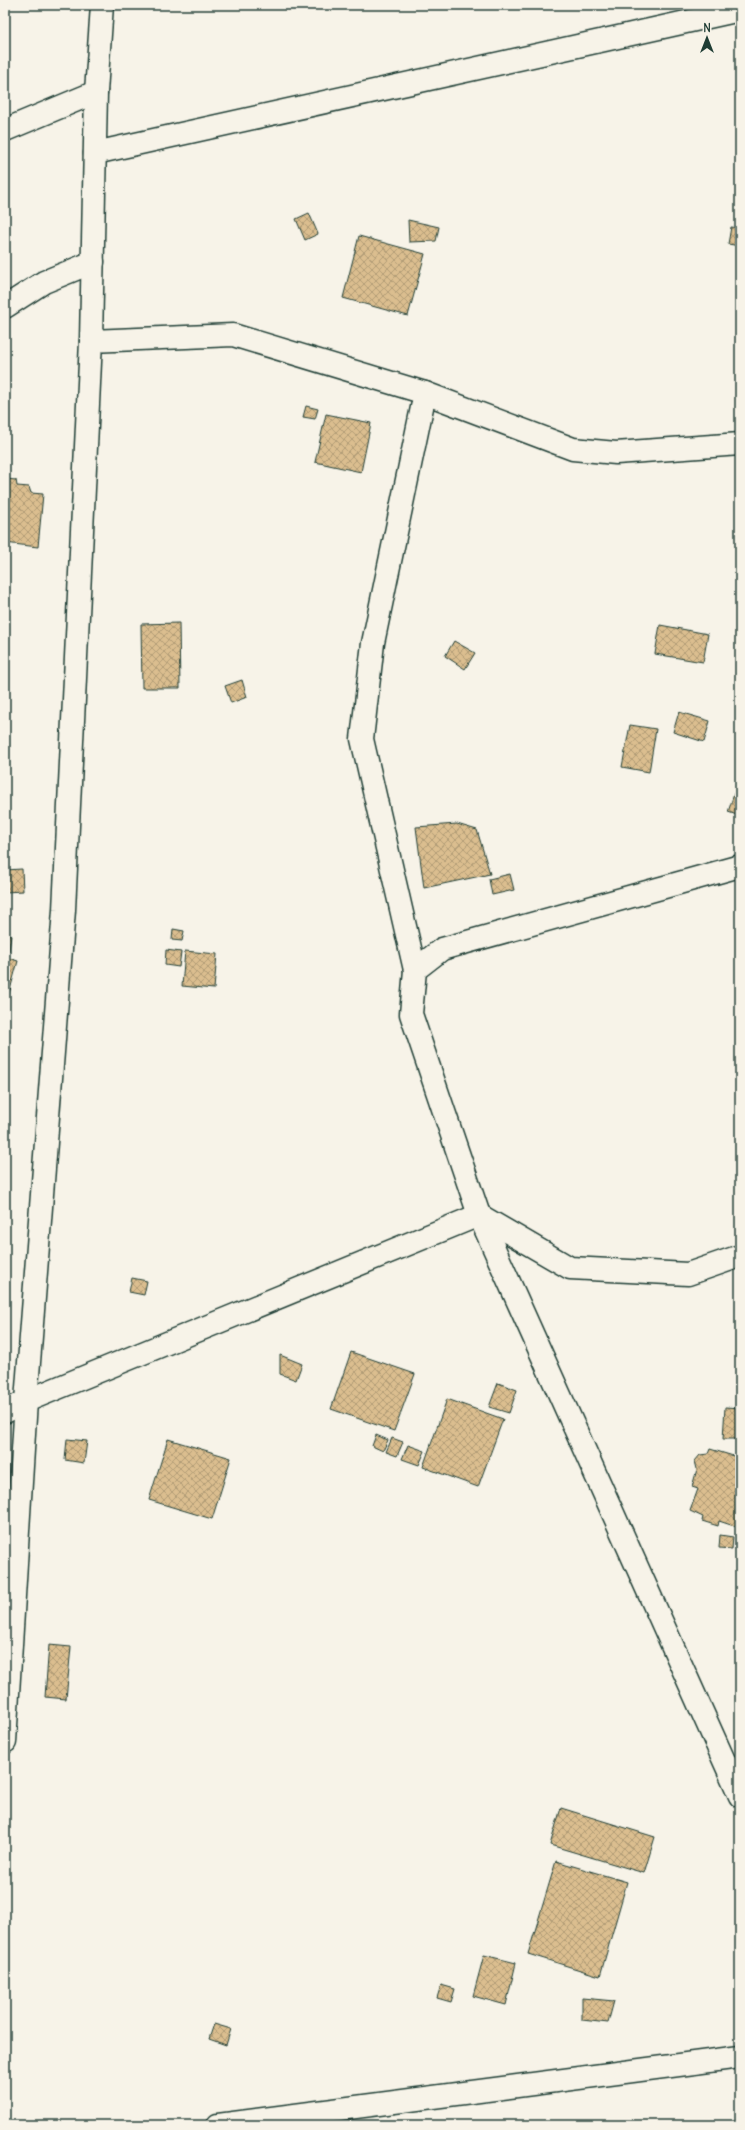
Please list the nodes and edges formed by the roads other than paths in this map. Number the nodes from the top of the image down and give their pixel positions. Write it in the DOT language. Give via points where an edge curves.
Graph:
graph roads {
  1 [pos="102,5"];
  2 [pos="740,10"];
  3 [pos="96,92"];
  4 [pos="5,130"];
  5 [pos="95,153"];
  6 [pos="93,262"];
  7 [pos="5,307"];
  8 [pos="91,341"];
  9 [pos="425,393"];
  10 [pos="740,444"];
  11 [pos="740,866"];
  12 [pos="415,970"];
  13 [pos="479,1215"];
  14 [pos="740,1256"];
  15 [pos="26,1401"];
  16 [pos="5,1412"];
  17 [pos="5,1742"];
  18 [pos="740,1796"];
  19 [pos="740,2057"];
  20 [pos="218,2125"];
  1 -- 3 [label="street"];
  2 -- 5 [label="street"];
  3 -- 4 [label="street"];
  3 -- 5 [label="street"];
  5 -- 6 [label="street"];
  6 -- 7 [label="street" via="44,282"];
  6 -- 8 [label="street"];
  8 -- 9 [label="street" via="233,335"];
  8 -- 15 [label="street" via="64,910"];
  9 -- 10 [label="street" via="573,449 616,453"];
  9 -- 12 [label="street" via="373,643 362,739"];
  11 -- 12 [label="street" via="442,949"];
  12 -- 13 [label="street" via="411,1014"];
  13 -- 14 [label="street" via="570,1268 688,1274"];
  13 -- 15 [label="street"];
  13 -- 18 [label="street"];
  15 -- 16 [label="street"];
  15 -- 17 [label="street"];
  19 -- 20 [label="street"];
}
